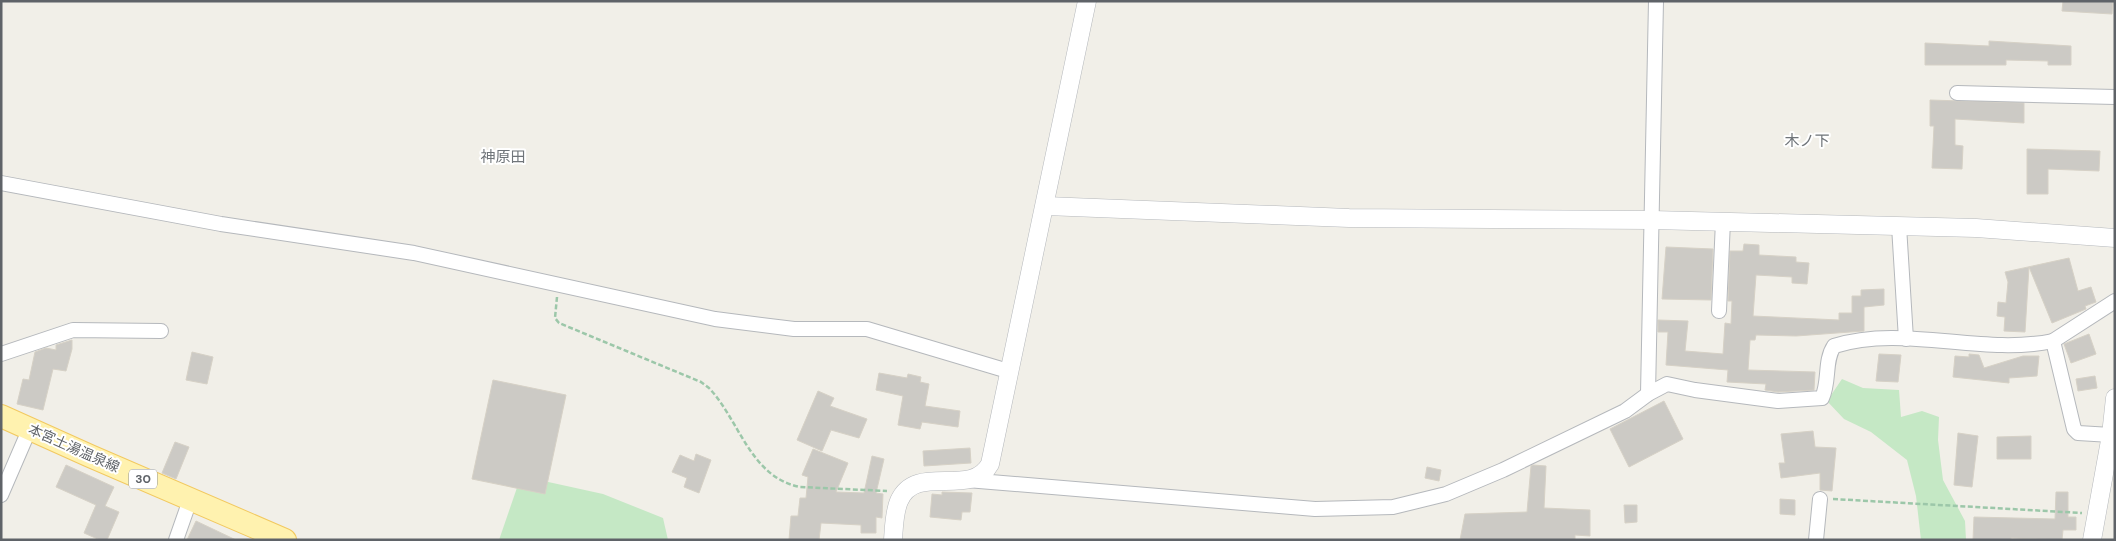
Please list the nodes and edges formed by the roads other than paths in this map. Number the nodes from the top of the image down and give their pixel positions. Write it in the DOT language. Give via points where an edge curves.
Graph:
graph roads {
  1 [pos="1087,1"];
  2 [pos="1656,1"];
  3 [pos="1957,93"];
  4 [pos="2115,97"];
  5 [pos="1,183"];
  6 [pos="1046,206"];
  7 [pos="1652,220"];
  8 [pos="1723,221"];
  9 [pos="1899,226"];
  10 [pos="2115,238"];
  11 [pos="2115,301"];
  12 [pos="1719,312"];
  13 [pos="161,331"];
  14 [pos="1906,339"];
  15 [pos="2053,341"];
  16 [pos="1,354"];
  17 [pos="1008,371"];
  18 [pos="1648,394"];
  19 [pos="2115,398"];
  20 [pos="1,416"];
  21 [pos="30,428"];
  22 [pos="2111,435"];
  23 [pos="966,480"];
  24 [pos="1,496"];
  25 [pos="1820,498"];
  26 [pos="190,500"];
  27 [pos="176,540"];
  28 [pos="285,540"];
  29 [pos="893,540"];
  30 [pos="1816,540"];
  31 [pos="2092,540"];
  1 -- 6 [label="street"];
  2 -- 7 [label="street"];
  3 -- 4 [label="street"];
  5 -- 17 [label="street" via="221,224 414,252 715,319 794,329 867,329"];
  6 -- 7 [label="street" via="1349,218"];
  6 -- 17 [label="street"];
  7 -- 8 [label="street"];
  7 -- 18 [label="street"];
  8 -- 9 [label="street"];
  8 -- 12 [label="street"];
  9 -- 10 [label="street"];
  9 -- 14 [label="street"];
  11 -- 15 [label="street"];
  13 -- 16 [label="street" via="73,330"];
  14 -- 15 [label="street" via="2011,345"];
  14 -- 18 [label="street" via="1867,340 1834,346 1829,354 1826,390 1822,398 1778,400 1667,384"];
  15 -- 22 [label="street" via="2074,429 2078,433"];
  17 -- 23 [label="street" via="990,464 981,475"];
  18 -- 23 [label="street" via="1625,410 1503,470 1446,494 1393,507 1316,509"];
  19 -- 22 [label="street"];
  20 -- 21 [label="main road, 本宮土湯温泉線 / 30"];
  21 -- 24 [label="street"];
  21 -- 26 [label="main road, 本宮土湯温泉線 / 30"];
  22 -- 31 [label="street"];
  23 -- 29 [label="street" via="918,483 904,492 896,511"];
  25 -- 30 [label="street"];
  26 -- 27 [label="street"];
  26 -- 28 [label="main road, 本宮土湯温泉線 / 30"];
}
